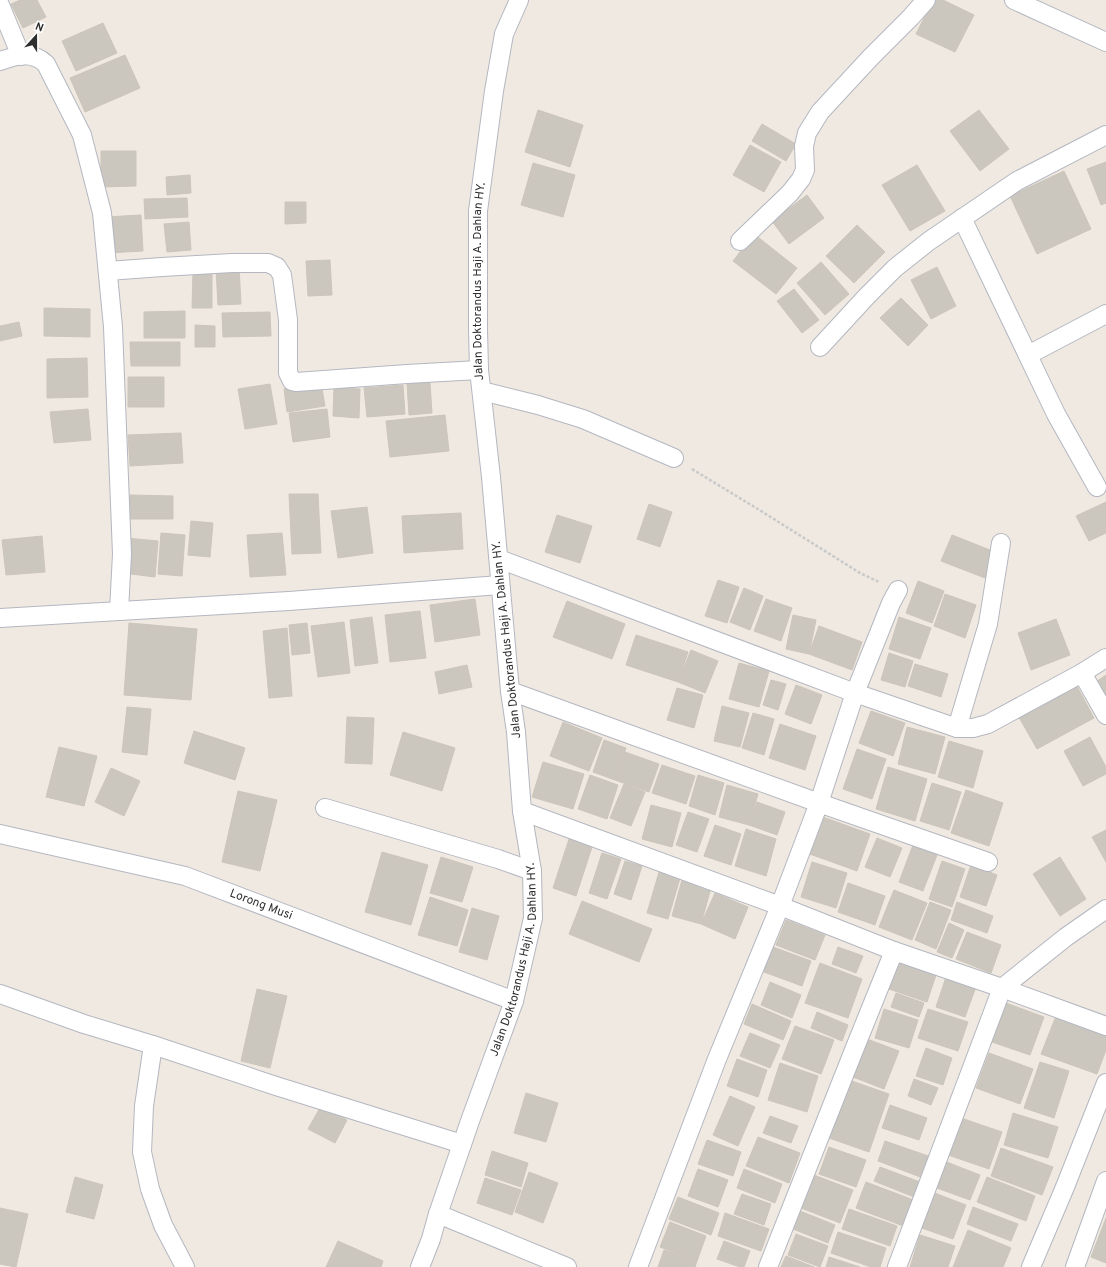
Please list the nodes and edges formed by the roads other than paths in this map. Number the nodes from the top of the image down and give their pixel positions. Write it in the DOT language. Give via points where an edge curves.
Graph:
graph roads {
  1 [pos="519,0"];
  2 [pos="926,0"];
  3 [pos="1014,0"];
  4 [pos="0,5"];
  5 [pos="1106,42"];
  6 [pos="21,56"];
  7 [pos="0,61"];
  8 [pos="1106,135"];
  9 [pos="962,218"];
  10 [pos="740,241"];
  11 [pos="108,271"];
  12 [pos="1106,314"];
  13 [pos="820,347"];
  14 [pos="1028,355"];
  15 [pos="478,370"];
  16 [pos="482,391"];
  17 [pos="674,458"];
  18 [pos="1096,486"];
  19 [pos="1001,543"];
  20 [pos="499,559"];
  21 [pos="500,585"];
  22 [pos="898,590"];
  23 [pos="119,611"];
  24 [pos="0,618"];
  25 [pos="1106,658"];
  26 [pos="1082,673"];
  27 [pos="510,691"];
  28 [pos="855,693"];
  29 [pos="1106,715"];
  30 [pos="957,728"];
  31 [pos="819,803"];
  32 [pos="325,808"];
  33 [pos="522,810"];
  34 [pos="0,834"];
  35 [pos="988,862"];
  36 [pos="532,871"];
  37 [pos="780,906"];
  38 [pos="1106,909"];
  39 [pos="894,951"];
  40 [pos="1002,988"];
  41 [pos="0,994"];
  42 [pos="514,1001"];
  43 [pos="1106,1026"];
  44 [pos="153,1045"];
  45 [pos="1106,1083"];
  46 [pos="462,1144"];
  47 [pos="1106,1181"];
  48 [pos="438,1214"];
  49 [pos="1079,1266"];
  50 [pos="185,1267"];
  51 [pos="420,1267"];
  52 [pos="567,1267"];
  53 [pos="638,1267"];
  54 [pos="768,1267"];
  55 [pos="897,1267"];
  56 [pos="1031,1267"];
  1 -- 15 [label="street, Jalan Doktorandus Haji A. Dahlan HY." via="504,34 478,211"];
  2 -- 10 [label="street" via="820,112 807,133 804,146 805,170 802,179"];
  3 -- 5 [label="street"];
  4 -- 6 [label="street"];
  6 -- 7 [label="street"];
  6 -- 11 [label="street" via="34,56 46,64 82,135 102,213"];
  8 -- 9 [label="street" via="1017,181"];
  9 -- 13 [label="street" via="895,268"];
  9 -- 14 [label="street"];
  11 -- 15 [label="street" via="232,263 268,263 277,267 282,275 288,320 288,373 292,381"];
  11 -- 23 [label="street" via="113,327 122,554"];
  12 -- 14 [label="street"];
  14 -- 18 [label="street" via="1056,414"];
  15 -- 16 [label="street, Jalan Doktorandus Haji A. Dahlan HY."];
  16 -- 17 [label="street" via="538,404 583,419"];
  16 -- 20 [label="street, Jalan Doktorandus Haji A. Dahlan HY."];
  19 -- 30 [label="street" via="988,624"];
  20 -- 21 [label="street, Jalan Doktorandus Haji A. Dahlan HY."];
  20 -- 28 [label="street"];
  21 -- 23 [label="street"];
  21 -- 27 [label="street, Jalan Doktorandus Haji A. Dahlan HY."];
  22 -- 28 [label="street"];
  23 -- 24 [label="street"];
  25 -- 26 [label="street"];
  26 -- 29 [label="street"];
  26 -- 30 [label="street" via="988,724 973,728"];
  27 -- 31 [label="street"];
  27 -- 33 [label="street, Jalan Doktorandus Haji A. Dahlan HY."];
  28 -- 30 [label="street"];
  28 -- 31 [label="street"];
  31 -- 35 [label="street"];
  31 -- 37 [label="street"];
  32 -- 36 [label="street"];
  33 -- 36 [label="street, Jalan Doktorandus Haji A. Dahlan HY."];
  33 -- 37 [label="street"];
  34 -- 42 [label="street, Lorong Musi" via="185,876"];
  36 -- 42 [label="street, Jalan Doktorandus Haji A. Dahlan HY." via="533,918"];
  37 -- 39 [label="street"];
  37 -- 53 [label="street" via="717,1059"];
  38 -- 40 [label="street"];
  39 -- 40 [label="street"];
  39 -- 54 [label="street"];
  40 -- 43 [label="street"];
  40 -- 55 [label="street"];
  41 -- 44 [label="street"];
  42 -- 46 [label="street, Jalan Doktorandus Haji A. Dahlan HY."];
  44 -- 46 [label="street"];
  44 -- 50 [label="street" via="144,1106 142,1152 150,1188 163,1224"];
  45 -- 56 [label="street"];
  46 -- 48 [label="street, Jalan Doktorandus Haji A. Dahlan HY."];
  47 -- 49 [label="street"];
  48 -- 51 [label="street, Jalan Doktorandus Haji A. Dahlan HY."];
  48 -- 52 [label="street"];
}
